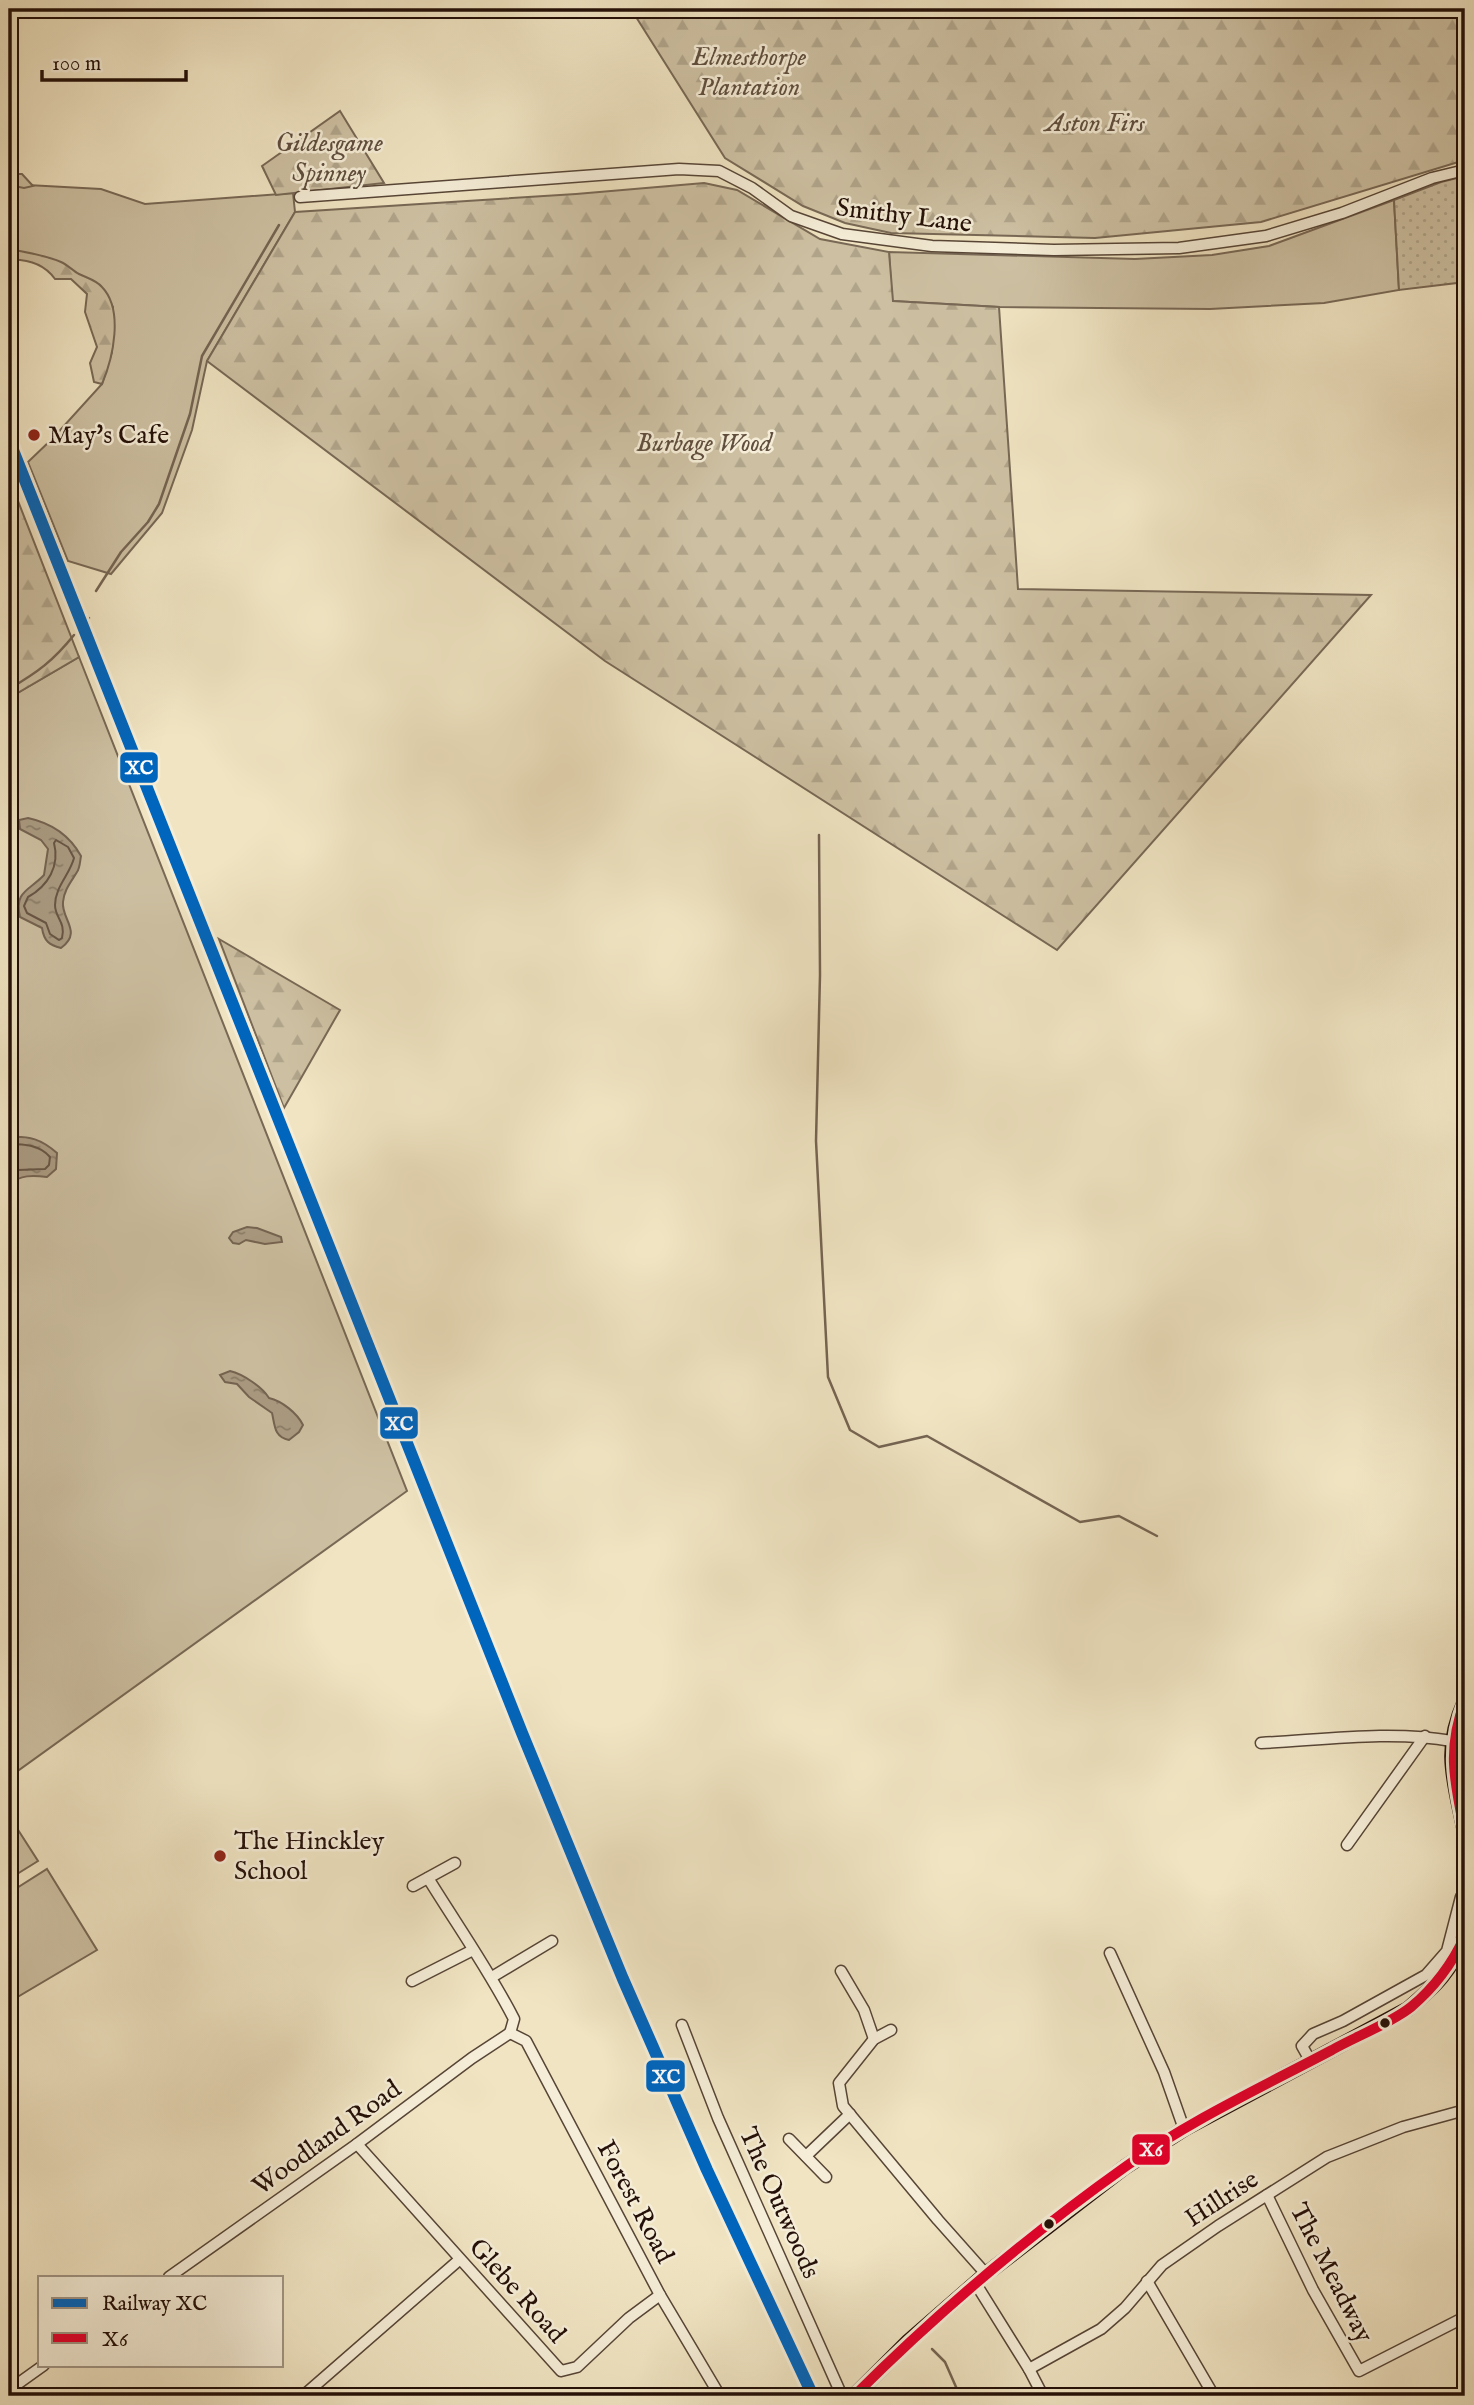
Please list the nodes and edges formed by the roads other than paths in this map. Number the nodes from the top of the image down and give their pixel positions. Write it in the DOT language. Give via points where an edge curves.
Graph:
graph roads {
  1 [pos="1465,170"];
  2 [pos="300,197"];
  3 [pos="1465,1701"];
  4 [pos="1425,1736"];
  5 [pos="1452,1741"];
  6 [pos="1261,1743"];
  7 [pos="1465,1833"];
  8 [pos="1347,1845"];
  9 [pos="455,1863"];
  10 [pos="428,1878"];
  11 [pos="413,1886"];
  12 [pos="1465,1894"];
  13 [pos="1465,1936"];
  14 [pos="552,1941"];
  15 [pos="472,1950"];
  16 [pos="1110,1953"];
  17 [pos="1461,1960"];
  18 [pos="841,1971"];
  19 [pos="492,1977"];
  20 [pos="412,1981"];
  21 [pos="682,2025"];
  22 [pos="891,2031"];
  23 [pos="510,2033"];
  24 [pos="874,2039"];
  25 [pos="1311,2062"];
  26 [pos="1465,2110"];
  27 [pos="850,2114"];
  28 [pos="1184,2129"];
  29 [pos="789,2139"];
  30 [pos="357,2144"];
  31 [pos="806,2156"];
  32 [pos="826,2177"];
  33 [pos="1267,2194"];
  34 [pos="459,2260"];
  35 [pos="986,2274"];
  36 [pos="170,2276"];
  37 [pos="1147,2281"];
  38 [pos="976,2284"];
  39 [pos="660,2295"];
  40 [pos="1465,2317"];
  41 [pos="43,2366"];
  42 [pos="1029,2369"];
  43 [pos="9,2389"];
  44 [pos="303,2396"];
  45 [pos="720,2396"];
  46 [pos="842,2396"];
  47 [pos="854,2396"];
  48 [pos="1043,2396"];
  49 [pos="1214,2396"];
  1 -- 2 [label="street, Smithy Lane" via="1266,236 1178,248 932,246 858,237 791,216 719,171 678,169"];
  3 -- 5 [label="main road"];
  4 -- 5 [label="street"];
  4 -- 6 [label="street"];
  4 -- 8 [label="street"];
  5 -- 7 [label="main road" via="1452,1768"];
  9 -- 10 [label="street"];
  10 -- 11 [label="street"];
  10 -- 15 [label="street"];
  12 -- 25 [label="street" via="1447,1951 1426,1975 1313,2034 1302,2046"];
  13 -- 17 [label="main road"];
  14 -- 19 [label="street"];
  15 -- 19 [label="street"];
  15 -- 20 [label="street"];
  16 -- 28 [label="street"];
  17 -- 25 [label="main road" via="1408,2009"];
  18 -- 24 [label="street" via="864,2010"];
  19 -- 23 [label="street" via="514,2019"];
  21 -- 46 [label="street, The Outwoods" via="718,2118"];
  22 -- 24 [label="street"];
  23 -- 30 [label="street, Woodland Road"];
  23 -- 39 [label="street, Forest Road" via="526,2041"];
  24 -- 27 [label="street" via="839,2083 843,2106"];
  25 -- 28 [label="main road"];
  26 -- 33 [label="street, Hillrise" via="1403,2127 1326,2157"];
  27 -- 31 [label="street"];
  27 -- 35 [label="street"];
  28 -- 35 [label="main road" via="1125,2166"];
  29 -- 31 [label="street"];
  30 -- 34 [label="street, Glebe Road"];
  30 -- 36 [label="street, Woodland Road"];
  31 -- 32 [label="street"];
  33 -- 37 [label="street, Hillrise" via="1162,2265"];
  33 -- 40 [label="street, The Meadway" via="1359,2371"];
  34 -- 39 [label="street, Glebe Road" via="561,2371 577,2367"];
  34 -- 44 [label="street"];
  35 -- 38 [label="main road"];
  37 -- 42 [label="street, Hillrise" via="1101,2329"];
  37 -- 49 [label="street"];
  38 -- 42 [label="street"];
  38 -- 47 [label="main road"];
  39 -- 45 [label="street, Forest Road"];
  41 -- 43 [label="street"];
  42 -- 48 [label="street"];
}
